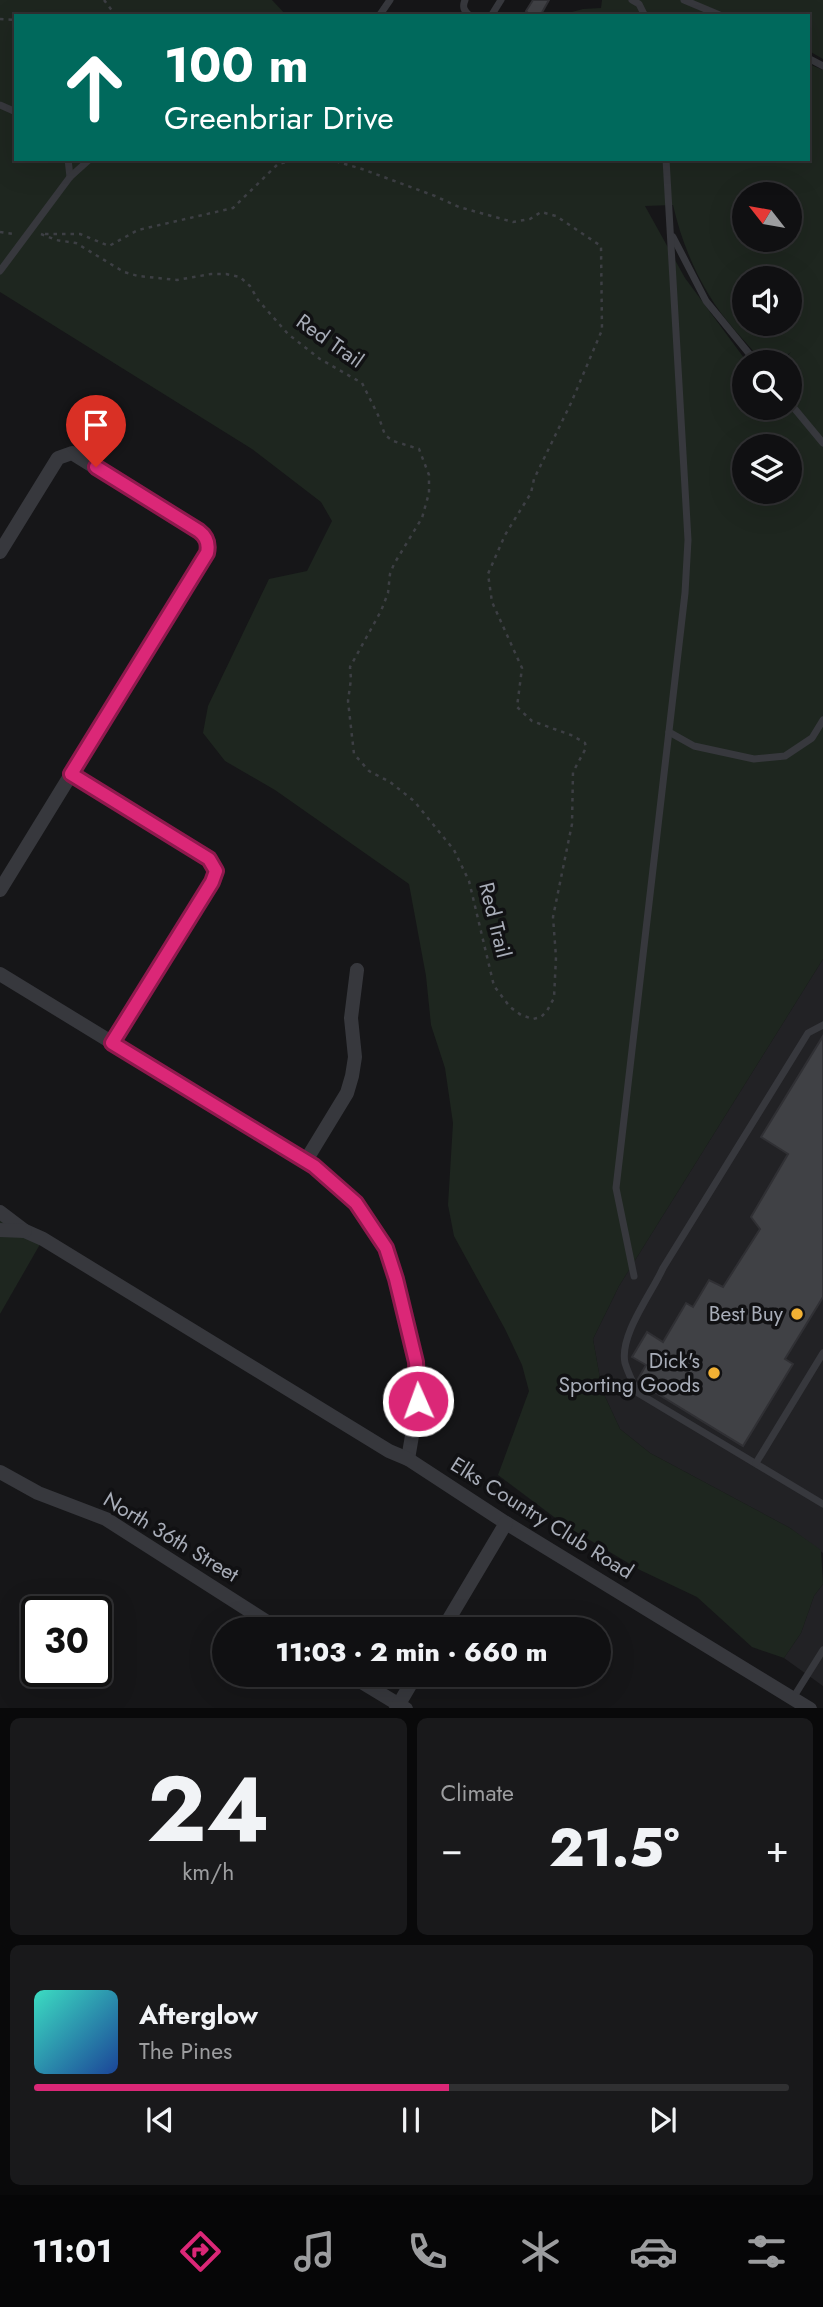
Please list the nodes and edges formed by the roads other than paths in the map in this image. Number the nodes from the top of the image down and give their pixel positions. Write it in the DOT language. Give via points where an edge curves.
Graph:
graph roads {
  1 [pos="684,0"];
  2 [pos="717,14"];
  3 [pos="68,161"];
  4 [pos="88,161"];
  5 [pos="666,161"];
  6 [pos="70,177"];
  7 [pos="671,234"];
  8 [pos="0,271"];
  9 [pos="746,350"];
  10 [pos="802,418"];
  11 [pos="823,443"];
  12 [pos="0,552"];
  13 [pos="823,720"];
  14 [pos="669,732"];
  15 [pos="71,774"];
  16 [pos="0,890"];
  17 [pos="357,970"];
  18 [pos="0,974"];
  19 [pos="823,1025"];
  20 [pos="112,1043"];
  21 [pos="305,1162"];
  22 [pos="0,1212"];
  23 [pos="0,1230"];
  24 [pos="24,1231"];
  25 [pos="634,1276"];
  26 [pos="823,1353"];
  27 [pos="408,1459"];
  28 [pos="756,1463"];
  29 [pos="0,1472"];
  30 [pos="823,1504"];
  31 [pos="506,1523"];
  32 [pos="259,1617"];
  33 [pos="450,1617"];
  34 [pos="822,1653"];
  35 [pos="369,1687"];
  36 [pos="410,1687"];
  37 [pos="793,1698"];
  38 [pos="400,1707"];
  39 [pos="808,1708"];
  1 -- 2 [label="lane"];
  3 -- 6 [label="lane"];
  4 -- 6 [label="lane"];
  5 -- 7 [label="lane"];
  6 -- 8 [label="lane"];
  7 -- 9 [label="lane" via="706,301"];
  7 -- 14 [label="lane" via="688,540"];
  10 -- 11 [label="lane"];
  12 -- 15 [label="street" via="63,455 75,455 199,531 208,546"];
  13 -- 14 [label="lane" via="812,738 785,756 754,759 694,746"];
  14 -- 25 [label="lane" via="616,1188"];
  15 -- 16 [label="street"];
  15 -- 20 [label="street" via="209,859 216,871"];
  17 -- 21 [label="street" via="351,1018 352,1076"];
  18 -- 20 [label="street"];
  19 -- 28 [label="lane" via="808,1033 663,1268 629,1331 624,1360 638,1393"];
  20 -- 21 [label="street"];
  21 -- 27 [label="street" via="356,1203 386,1248 416,1362 418,1401"];
  22 -- 24 [label="street, Elks Country Club Road"];
  23 -- 24 [label="street"];
  24 -- 27 [label="street, Elks Country Club Road"];
  26 -- 28 [label="lane"];
  27 -- 31 [label="street, Elks Country Club Road"];
  28 -- 30 [label="lane"];
  29 -- 32 [label="street, North 36th Street" via="38,1493 113,1523"];
  31 -- 33 [label="street"];
  31 -- 37 [label="street, Elks Country Club Road"];
  34 -- 37 [label="lane"];
  35 -- 38 [label="street"];
  36 -- 38 [label="street"];
  37 -- 39 [label="street, Elks Country Club Road"];
}
